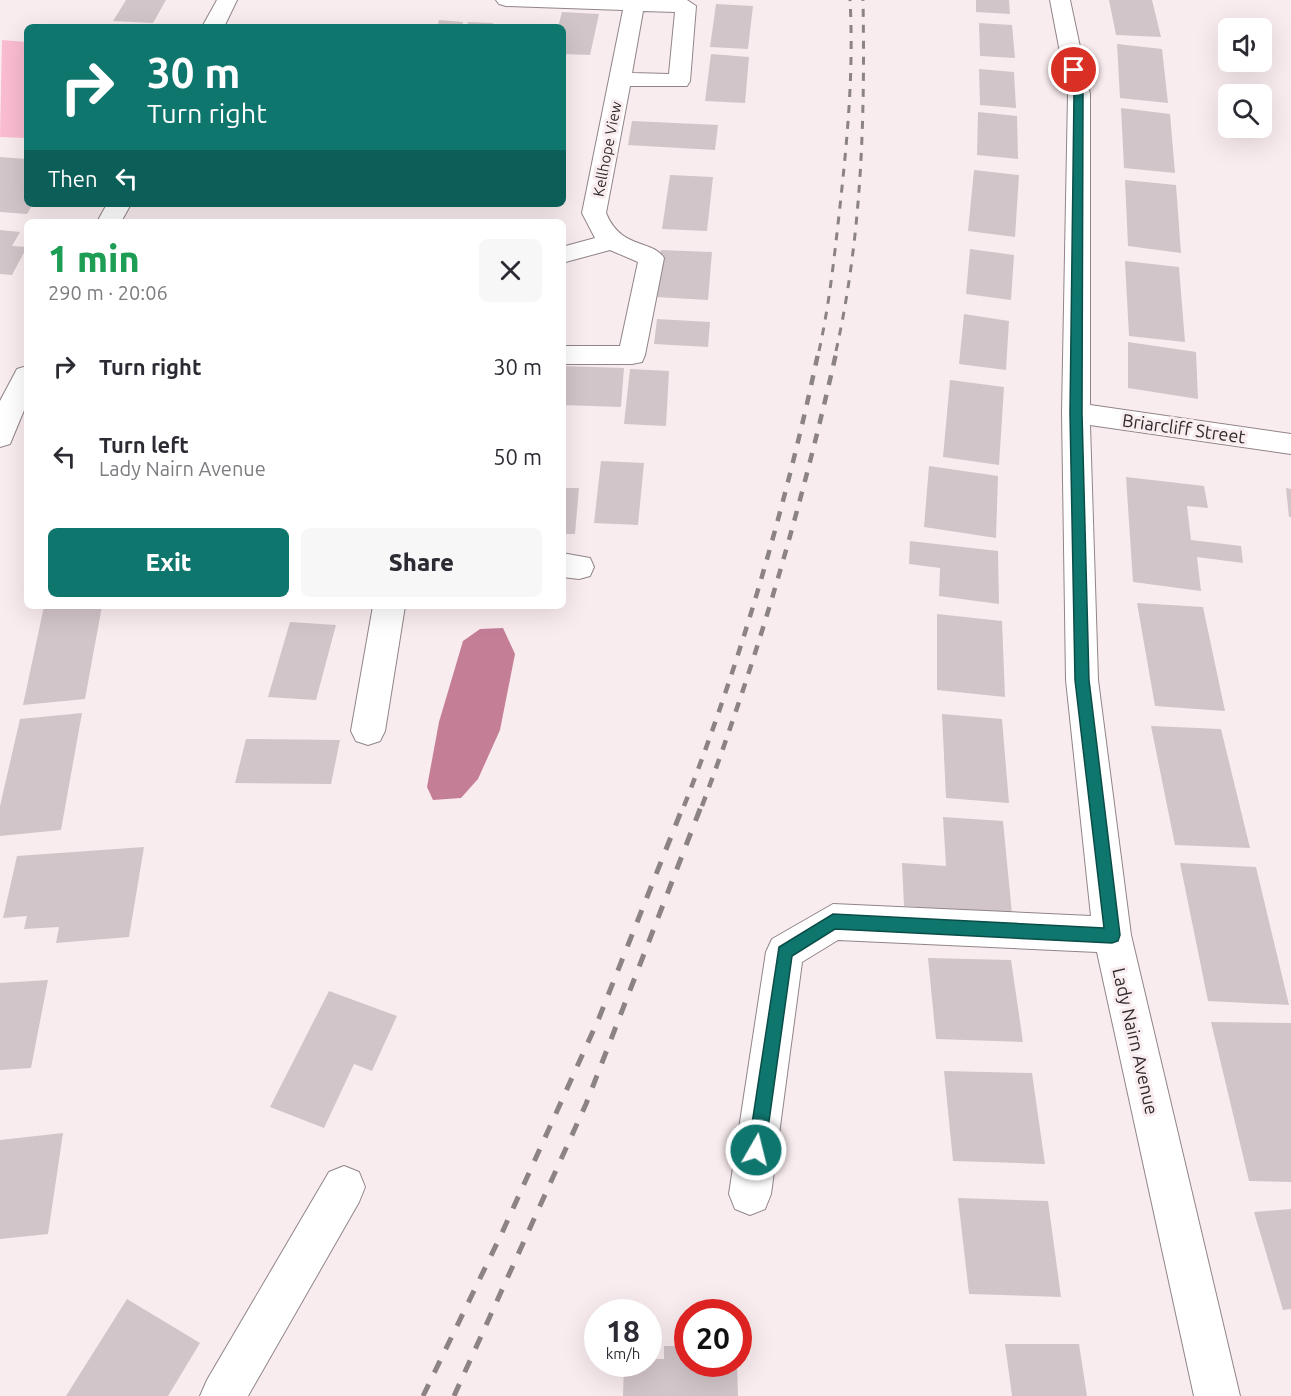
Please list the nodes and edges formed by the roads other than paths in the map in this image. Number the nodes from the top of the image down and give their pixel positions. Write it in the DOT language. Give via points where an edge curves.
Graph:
graph roads {
  1 [pos="227,0"];
  2 [pos="506,0"];
  3 [pos="1059,0"];
  4 [pos="635,2"];
  5 [pos="215,24"];
  6 [pos="620,79"];
  7 [pos="613,240"];
  8 [pos="566,254"];
  9 [pos="566,355"];
  10 [pos="24,382"];
  11 [pos="1076,413"];
  12 [pos="2,425"];
  13 [pos="1291,444"];
  14 [pos="388,609"];
  15 [pos="368,731"];
  16 [pos="1112,935"];
  17 [pos="344,1187"];
  18 [pos="750,1194"];
  19 [pos="223,1396"];
  20 [pos="1217,1396"];
  1 -- 5 [label="street"];
  2 -- 4 [label="street"];
  3 -- 11 [label="street, Lady Nairn Avenue" via="1078,94"];
  4 -- 6 [label="street, Kellhope View"];
  4 -- 6 [label="street" via="686,6 679,81"];
  6 -- 7 [label="street, Kellhope View" via="594,213 601,231"];
  7 -- 8 [label="street"];
  7 -- 9 [label="street" via="651,258 632,355"];
  10 -- 12 [label="street"];
  11 -- 13 [label="street, Briarcliff Street"];
  11 -- 16 [label="street, Lady Nairn Avenue" via="1082,680"];
  14 -- 15 [label="street"];
  16 -- 18 [label="street" via="833,921 785,952"];
  16 -- 20 [label="street, Lady Nairn Avenue"];
  17 -- 19 [label="street"];
}
